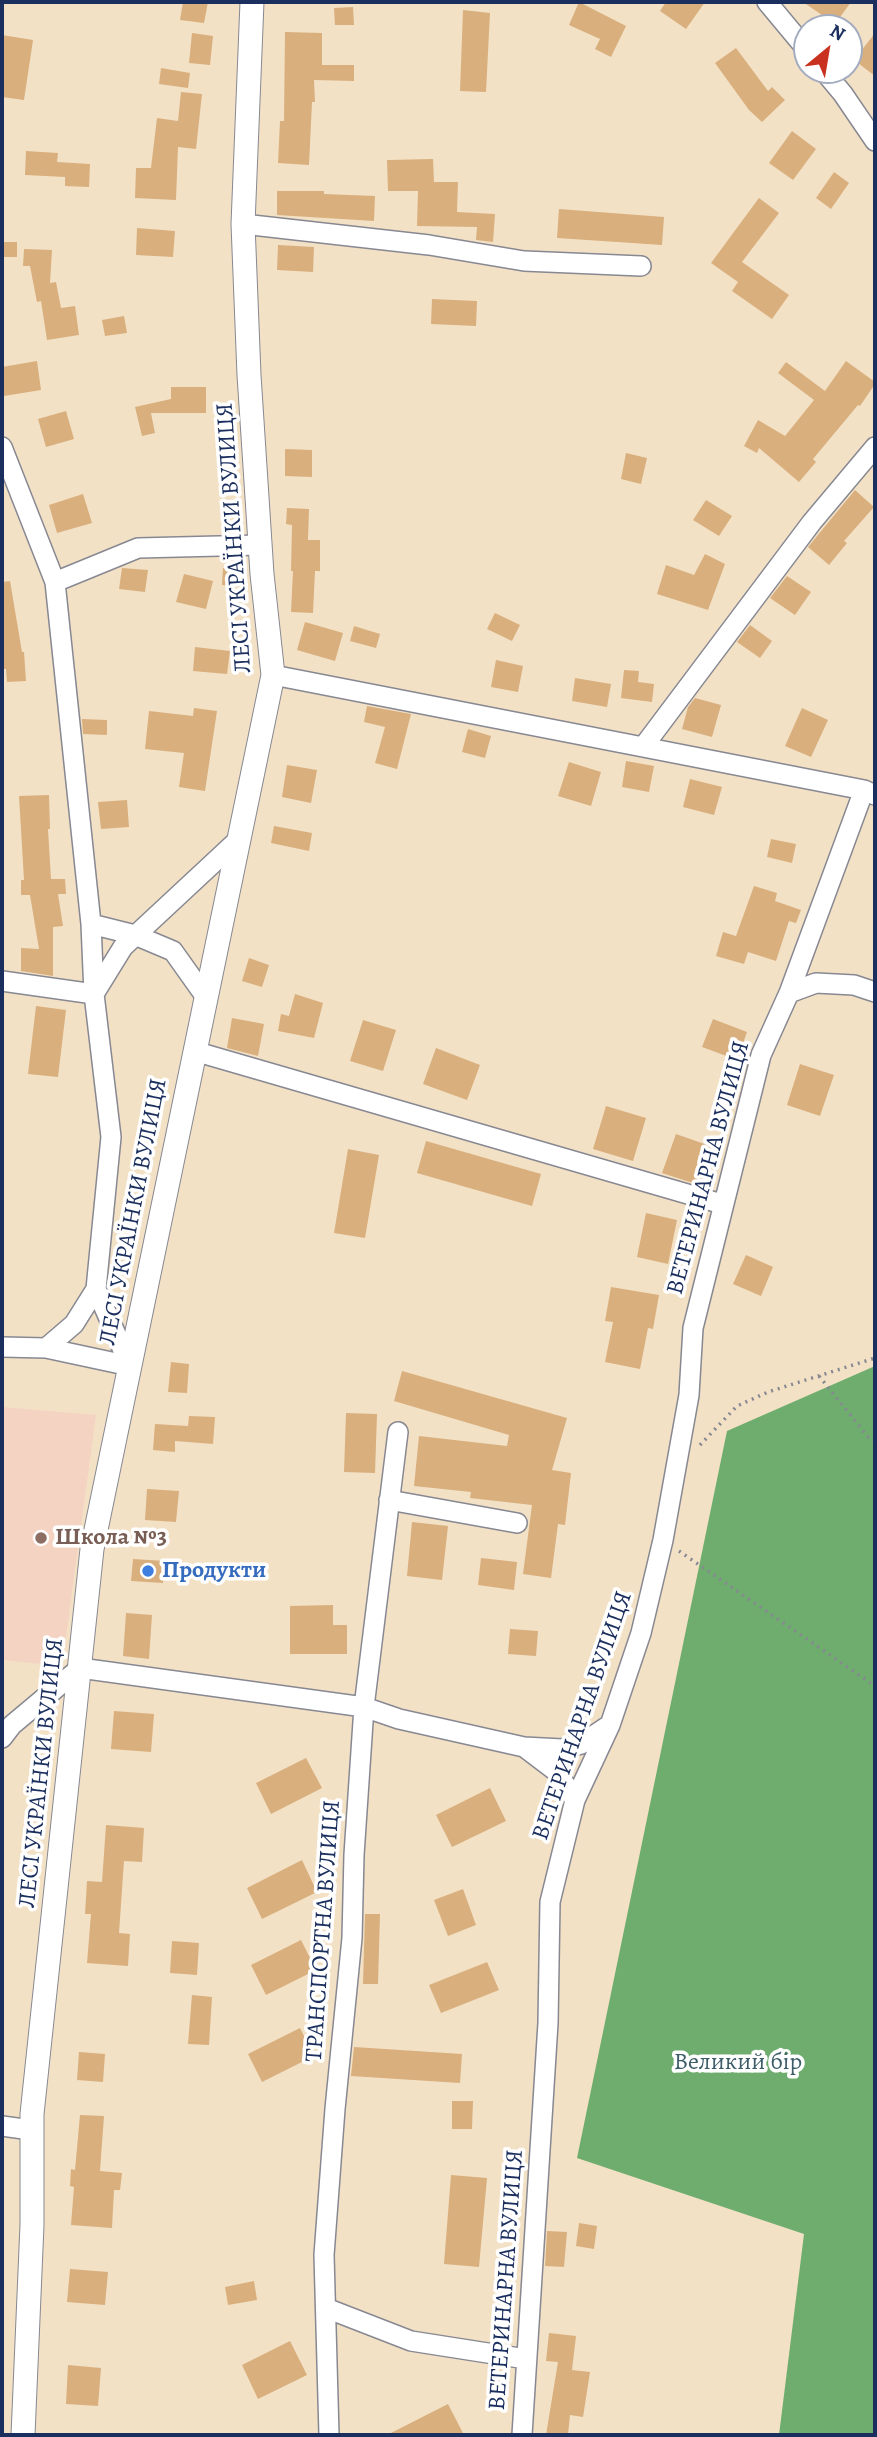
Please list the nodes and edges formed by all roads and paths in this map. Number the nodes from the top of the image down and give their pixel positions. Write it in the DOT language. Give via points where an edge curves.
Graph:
graph roads {
  1 [pos="252,2"];
  2 [pos="767,2"];
  3 [pos="793,33"];
  4 [pos="836,84"];
  5 [pos="844,94"];
  6 [pos="875,117"];
  7 [pos="875,141"];
  8 [pos="243,224"];
  9 [pos="641,266"];
  10 [pos="2,447"];
  11 [pos="875,447"];
  12 [pos="260,545"];
  13 [pos="55,582"];
  14 [pos="273,675"];
  15 [pos="643,747"];
  16 [pos="870,792"];
  17 [pos="239,839"];
  18 [pos="91,924"];
  19 [pos="135,935"];
  20 [pos="2,981"];
  21 [pos="875,992"];
  22 [pos="789,993"];
  23 [pos="94,994"];
  24 [pos="205,996"];
  25 [pos="194,1051"];
  26 [pos="722,1204"];
  27 [pos="96,1289"];
  28 [pos="2,1348"];
  29 [pos="46,1348"];
  30 [pos="875,1358"];
  31 [pos="130,1366"];
  32 [pos="819,1376"];
  33 [pos="398,1432"];
  34 [pos="875,1441"];
  35 [pos="700,1446"];
  36 [pos="389,1500"];
  37 [pos="517,1523"];
  38 [pos="663,1540"];
  39 [pos="80,1668"];
  40 [pos="875,1686"];
  41 [pos="364,1707"];
  42 [pos="610,1725"];
  43 [pos="2,1738"];
  44 [pos="524,1747"];
  45 [pos="575,1800"];
  46 [pos="2,2126"];
  47 [pos="31,2130"];
  48 [pos="326,2308"];
  49 [pos="526,2359"];
  50 [pos="23,2435"];
  51 [pos="329,2435"];
  52 [pos="522,2435"];
  1 -- 8 [label="street, ЛЕСІ УКРАЇНКИ ВУЛИЦЯ"];
  2 -- 3 [label="street"];
  4 -- 5 [label="street"];
  5 -- 6 [label="street"];
  5 -- 7 [label="street"];
  8 -- 9 [label="street" via="524,261"];
  8 -- 12 [label="street, ЛЕСІ УКРАЇНКИ ВУЛИЦЯ"];
  10 -- 13 [label="street"];
  11 -- 15 [label="street" via="812,522"];
  12 -- 13 [label="street" via="138,548"];
  12 -- 14 [label="street, ЛЕСІ УКРАЇНКИ ВУЛИЦЯ"];
  13 -- 18 [label="street"];
  14 -- 15 [label="street"];
  14 -- 17 [label="street, ЛЕСІ УКРАЇНКИ ВУЛИЦЯ"];
  15 -- 16 [label="street"];
  16 -- 22 [label="street, ВЕТЕРИНАРНА ВУЛИЦЯ"];
  17 -- 19 [label="street"];
  17 -- 24 [label="street, ЛЕСІ УКРАЇНКИ ВУЛИЦЯ"];
  18 -- 19 [label="street"];
  18 -- 23 [label="street"];
  19 -- 23 [label="street"];
  19 -- 24 [label="street" via="173,951"];
  20 -- 23 [label="street"];
  21 -- 22 [label="street" via="854,985 816,983"];
  22 -- 26 [label="street, ВЕТЕРИНАРНА ВУЛИЦЯ" via="761,1055"];
  23 -- 27 [label="street" via="111,1137"];
  24 -- 25 [label="street, ЛЕСІ УКРАЇНКИ ВУЛИЦЯ"];
  25 -- 26 [label="street"];
  25 -- 31 [label="street, ЛЕСІ УКРАЇНКИ ВУЛИЦЯ"];
  26 -- 38 [label="street, ВЕТЕРИНАРНА ВУЛИЦЯ" via="693,1328 690,1395"];
  27 -- 29 [label="street" via="74,1324"];
  27 -- 31 [label="street"];
  28 -- 29 [label="street"];
  29 -- 31 [label="street"];
  30 -- 32 [label="path"];
  31 -- 39 [label="street, ЛЕСІ УКРАЇНКИ ВУЛИЦЯ" via="92,1549"];
  32 -- 34 [label="path"];
  32 -- 35 [label="path" via="737,1406"];
  33 -- 36 [label="street, ТРАНСПОРТНА ВУЛИЦЯ"];
  36 -- 37 [label="street"];
  36 -- 41 [label="street, ТРАНСПОРТНА ВУЛИЦЯ"];
  38 -- 40 [label="path"];
  38 -- 42 [label="street, ВЕТЕРИНАРНА ВУЛИЦЯ" via="641,1633"];
  39 -- 41 [label="street"];
  39 -- 43 [label="street"];
  39 -- 47 [label="street, ЛЕСІ УКРАЇНКИ ВУЛИЦЯ"];
  41 -- 44 [label="street"];
  41 -- 48 [label="street, ТРАНСПОРТНА ВУЛИЦЯ" via="352,1938 324,2255"];
  42 -- 44 [label="street" via="581,1744 562,1749"];
  42 -- 45 [label="street, ВЕТЕРИНАРНА ВУЛИЦЯ"];
  44 -- 45 [label="street" via="556,1772"];
  45 -- 49 [label="street, ВЕТЕРИНАРНА ВУЛИЦЯ" via="550,1902 548,2023"];
  46 -- 47 [label="street"];
  47 -- 50 [label="street, ЛЕСІ УКРАЇНКИ ВУЛИЦЯ"];
  48 -- 49 [label="street" via="411,2342"];
  48 -- 51 [label="street, ТРАНСПОРТНА ВУЛИЦЯ"];
  49 -- 52 [label="street, ВЕТЕРИНАРНА ВУЛИЦЯ"];
}
